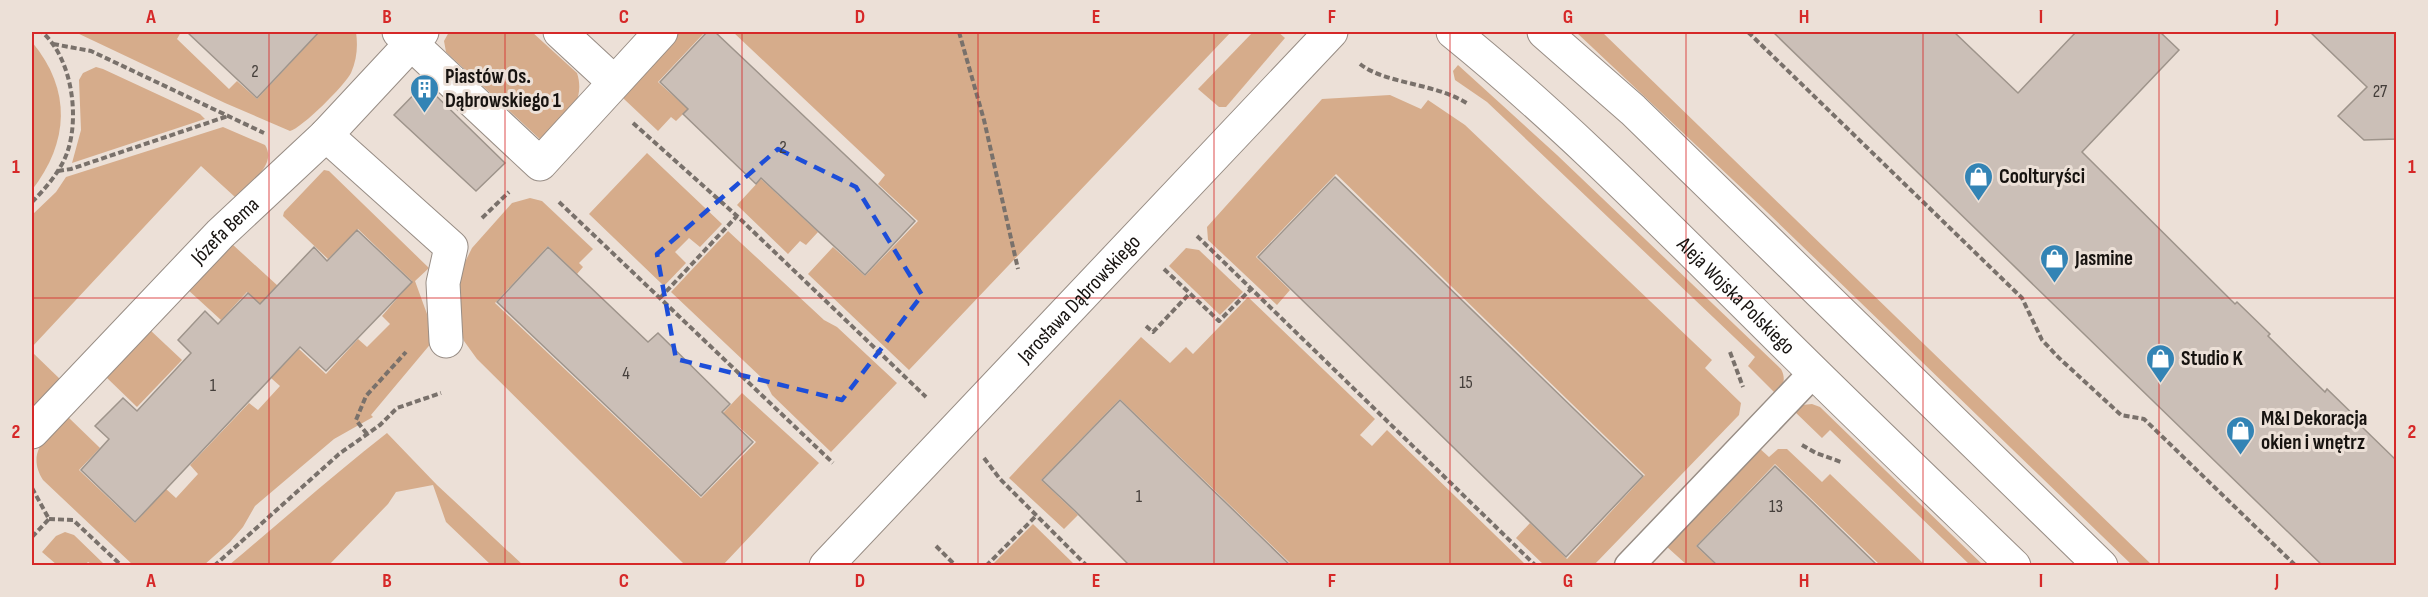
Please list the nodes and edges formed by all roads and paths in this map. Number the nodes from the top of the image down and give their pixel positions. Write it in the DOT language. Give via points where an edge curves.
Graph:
graph roads {
  1 [pos="42,32"];
  2 [pos="560,32"];
  3 [pos="661,32"];
  4 [pos="959,32"];
  5 [pos="1331,32"];
  6 [pos="1453,32"];
  7 [pos="1544,32"];
  8 [pos="1748,32"];
  9 [pos="410,36"];
  10 [pos="53,45"];
  11 [pos="1354,59"];
  12 [pos="607,88"];
  13 [pos="1474,108"];
  14 [pos="228,116"];
  15 [pos="314,145"];
  16 [pos="540,164"];
  17 [pos="58,171"];
  18 [pos="32,202"];
  19 [pos="737,216"];
  20 [pos="1192,231"];
  21 [pos="451,247"];
  22 [pos="1160,264"];
  23 [pos="1018,269"];
  24 [pos="1251,289"];
  25 [pos="1190,293"];
  26 [pos="660,298"];
  27 [pos="444,325"];
  28 [pos="1146,326"];
  29 [pos="1724,344"];
  30 [pos="1814,372"];
  31 [pos="441,393"];
  32 [pos="1747,393"];
  33 [pos="932,403"];
  34 [pos="32,432"];
  35 [pos="368,434"];
  36 [pos="1799,442"];
  37 [pos="983,456"];
  38 [pos="833,463"];
  39 [pos="1850,467"];
  40 [pos="32,488"];
  41 [pos="1037,515"];
  42 [pos="49,519"];
  43 [pos="32,537"];
  44 [pos="936,546"];
  45 [pos="122,566"];
  46 [pos="214,566"];
  47 [pos="826,566"];
  48 [pos="956,566"];
  49 [pos="986,566"];
  50 [pos="1088,566"];
  51 [pos="1536,566"];
  52 [pos="1629,566"];
  53 [pos="2014,566"];
  54 [pos="2101,566"];
  55 [pos="2295,566"];
  1 -- 10 [label="path"];
  2 -- 12 [label="street"];
  3 -- 12 [label="street"];
  4 -- 23 [label="path" via="984,120"];
  5 -- 47 [label="street, Jarosława Dąbrowskiego"];
  6 -- 30 [label="street, Aleja Wojska Polskiego" via="1641,201"];
  7 -- 54 [label="street" via="1633,110"];
  8 -- 55 [label="path" via="2022,298 2042,340 2058,357 2121,415 2144,419"];
  9 -- 15 [label="street, Józefa Bema"];
  9 -- 16 [label="street"];
  10 -- 14 [label="path" via="91,51"];
  10 -- 17 [label="path" via="63,64 72,115 67,154"];
  11 -- 13 [label="path" via="1372,71 1448,92"];
  12 -- 16 [label="street"];
  12 -- 19 [label="path"];
  14 -- 15 [label="path" via="274,138"];
  14 -- 17 [label="path"];
  15 -- 21 [label="street"];
  15 -- 34 [label="street, Józefa Bema" via="220,234"];
  16 -- 21 [label="path"];
  16 -- 26 [label="path" via="551,193"];
  17 -- 18 [label="path"];
  19 -- 26 [label="path"];
  19 -- 33 [label="path"];
  20 -- 24 [label="path"];
  21 -- 27 [label="street" via="443,283"];
  22 -- 25 [label="path"];
  24 -- 25 [label="path" via="1219,321"];
  24 -- 51 [label="path"];
  25 -- 28 [label="path" via="1153,332"];
  26 -- 38 [label="path"];
  27 -- 35 [label="path" via="366,396 356,420"];
  29 -- 32 [label="path"];
  30 -- 52 [label="lane"];
  30 -- 53 [label="street, Aleja Wojska Polskiego"];
  31 -- 35 [label="path" via="398,408"];
  35 -- 46 [label="path" via="339,454"];
  36 -- 39 [label="path"];
  37 -- 41 [label="path"];
  40 -- 42 [label="path"];
  41 -- 49 [label="path"];
  41 -- 50 [label="path"];
  42 -- 43 [label="path"];
  42 -- 45 [label="path" via="73,520"];
  44 -- 48 [label="path"];
}
